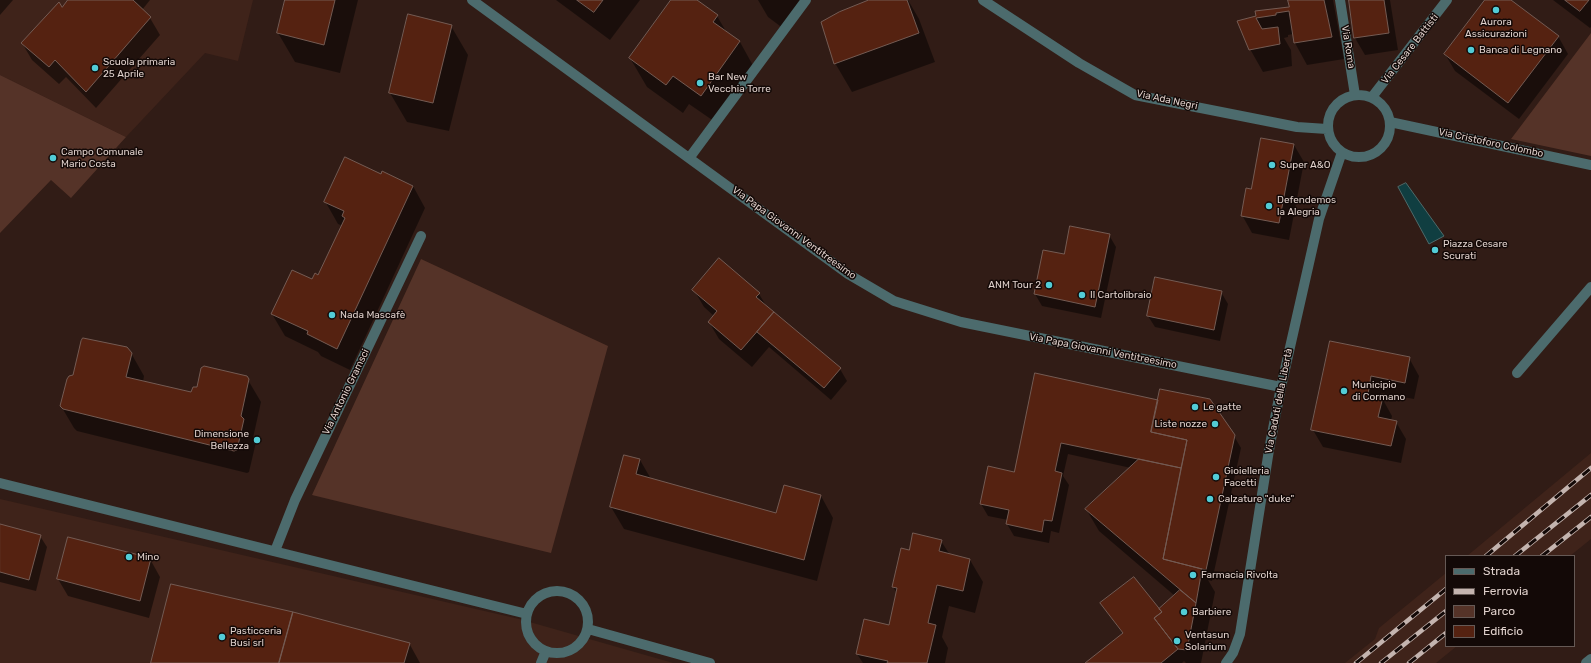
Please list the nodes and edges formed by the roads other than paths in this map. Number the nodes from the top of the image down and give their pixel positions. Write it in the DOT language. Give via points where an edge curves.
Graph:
graph roads {
  1 [pos="472,0"];
  2 [pos="806,0"];
  3 [pos="983,0"];
  4 [pos="1340,0"];
  5 [pos="1447,0"];
  6 [pos="1355,95"];
  7 [pos="1372,97"];
  8 [pos="1390,122"];
  9 [pos="1327,129"];
  10 [pos="1342,152"];
  11 [pos="690,157"];
  12 [pos="1591,165"];
  13 [pos="421,236"];
  14 [pos="1591,287"];
  15 [pos="1517,373"];
  16 [pos="1281,387"];
  17 [pos="0,483"];
  18 [pos="275,551"];
  19 [pos="527,614"];
  20 [pos="588,629"];
  21 [pos="546,651"];
  22 [pos="1591,659"];
  23 [pos="541,663"];
  24 [pos="710,663"];
  25 [pos="1226,663"];
  26 [pos="1586,663"];
  1 -- 11 [label="street, Via Papa Giovanni Ventitreesimo"];
  2 -- 11 [label="street"];
  3 -- 9 [label="street, Via Ada Negri" via="1079,63 1135,95 1297,127"];
  4 -- 6 [label="street, Via Roma"];
  5 -- 7 [label="street, Via Cesare Battisti"];
  6 -- 7 [label="street"];
  6 -- 9 [label="street" via="1342,99 1334,107"];
  7 -- 8 [label="street" via="1380,102"];
  8 -- 10 [label="street" via="1386,143 1373,154 1362,157"];
  8 -- 12 [label="street, Via Cristoforo Colombo"];
  9 -- 10 [label="street" via="1332,142"];
  10 -- 16 [label="street, Via Caduti della Libertà" via="1319,219"];
  11 -- 16 [label="street, Via Papa Giovanni Ventitreesimo" via="848,274 894,301 961,322"];
  13 -- 18 [label="street, Via Antonio Gramsci" via="295,500"];
  14 -- 15 [label="street"];
  16 -- 25 [label="street, Via Caduti della Libertà" via="1240,634"];
  17 -- 18 [label="street"];
  18 -- 19 [label="street"];
  19 -- 20 [label="street" via="539,596 559,591 570,593 579,599 585,608"];
  19 -- 21 [label="street" via="528,632 538,647"];
  20 -- 21 [label="street" via="584,639 567,652"];
  20 -- 24 [label="street"];
  21 -- 23 [label="street"];
  22 -- 26 [label="street"];
}
